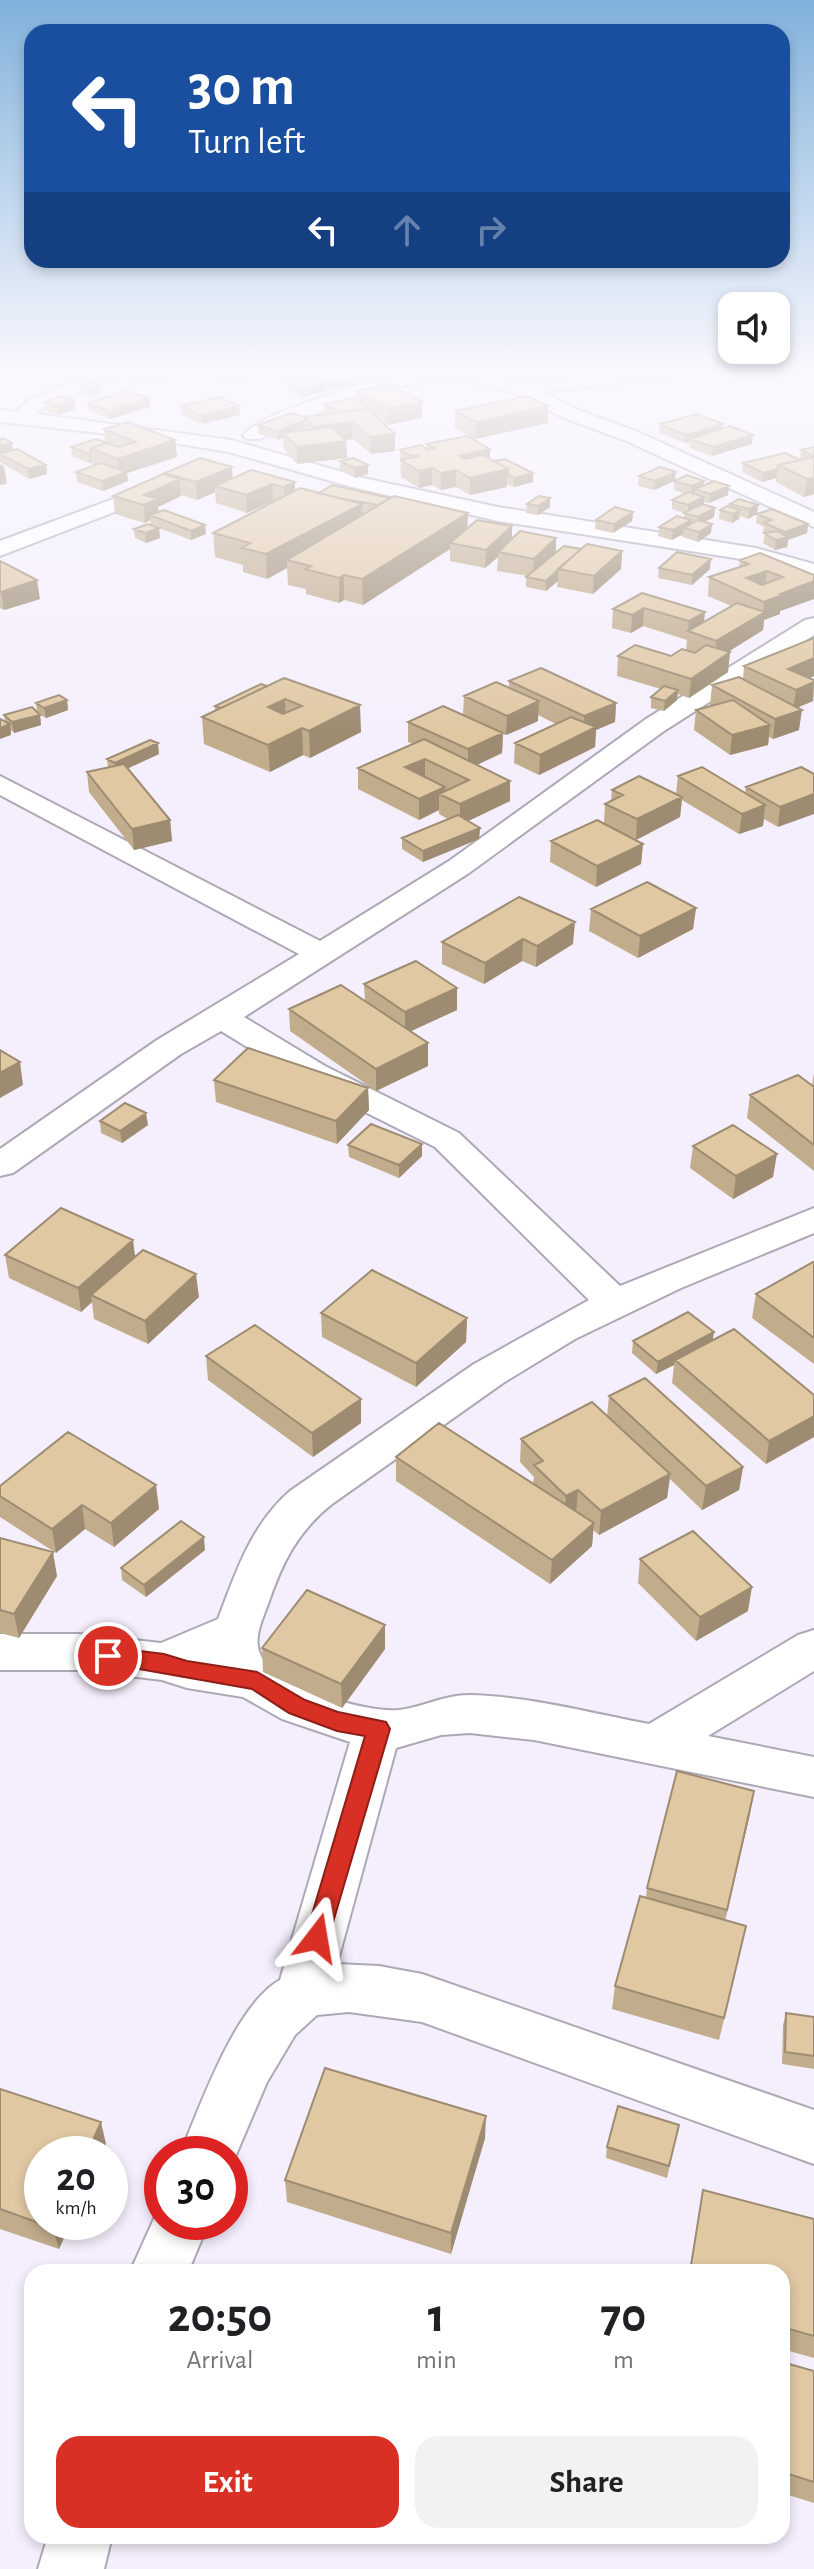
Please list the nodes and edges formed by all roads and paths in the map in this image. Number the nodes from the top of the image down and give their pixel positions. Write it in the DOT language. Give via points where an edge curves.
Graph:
graph roads {
  1 [pos="151,490"];
  2 [pos="390,490"];
  3 [pos="748,490"];
  4 [pos="814,520"];
  5 [pos="0,549"];
  6 [pos="814,571"];
  7 [pos="814,625"];
  8 [pos="0,784"];
  9 [pos="320,953"];
  10 [pos="221,1017"];
  11 [pos="0,1165"];
  12 [pos="807,1232"];
  13 [pos="614,1302"];
  14 [pos="235,1631"];
  15 [pos="814,1648"];
  16 [pos="0,1652"];
  17 [pos="164,1662"];
  18 [pos="257,1681"];
  19 [pos="378,1729"];
  20 [pos="656,1744"];
  21 [pos="814,1777"];
  22 [pos="303,1993"];
  23 [pos="216,2136"];
  24 [pos="814,2137"];
  25 [pos="172,2240"];
  26 [pos="162,2264"];
  27 [pos="78,2544"];
  28 [pos="71,2569"];
  1 -- 5 [label="street"];
  2 -- 6 [label="street" via="498,514 756,555"];
  3 -- 4 [label="street"];
  7 -- 9 [label="street" via="655,725 459,867"];
  8 -- 9 [label="street"];
  9 -- 10 [label="street"];
  10 -- 11 [label="street" via="169,1047"];
  10 -- 13 [label="street" via="313,1073 447,1140"];
  12 -- 13 [label="street"];
  13 -- 14 [label="street" via="525,1350 319,1492 287,1521 259,1562"];
  14 -- 17 [label="street"];
  14 -- 18 [label="street" via="237,1655"];
  15 -- 20 [label="street"];
  16 -- 17 [label="street" via="79,1652"];
  17 -- 18 [label="street"];
  18 -- 19 [label="street" via="297,1706"];
  19 -- 20 [label="street" via="470,1714"];
  19 -- 22 [label="street"];
  20 -- 21 [label="street"];
  22 -- 23 [label="street" via="270,2022"];
  22 -- 24 [label="street" via="362,1987 422,1998"];
  25 -- 26 [label="street"];
  27 -- 28 [label="street"];
}
